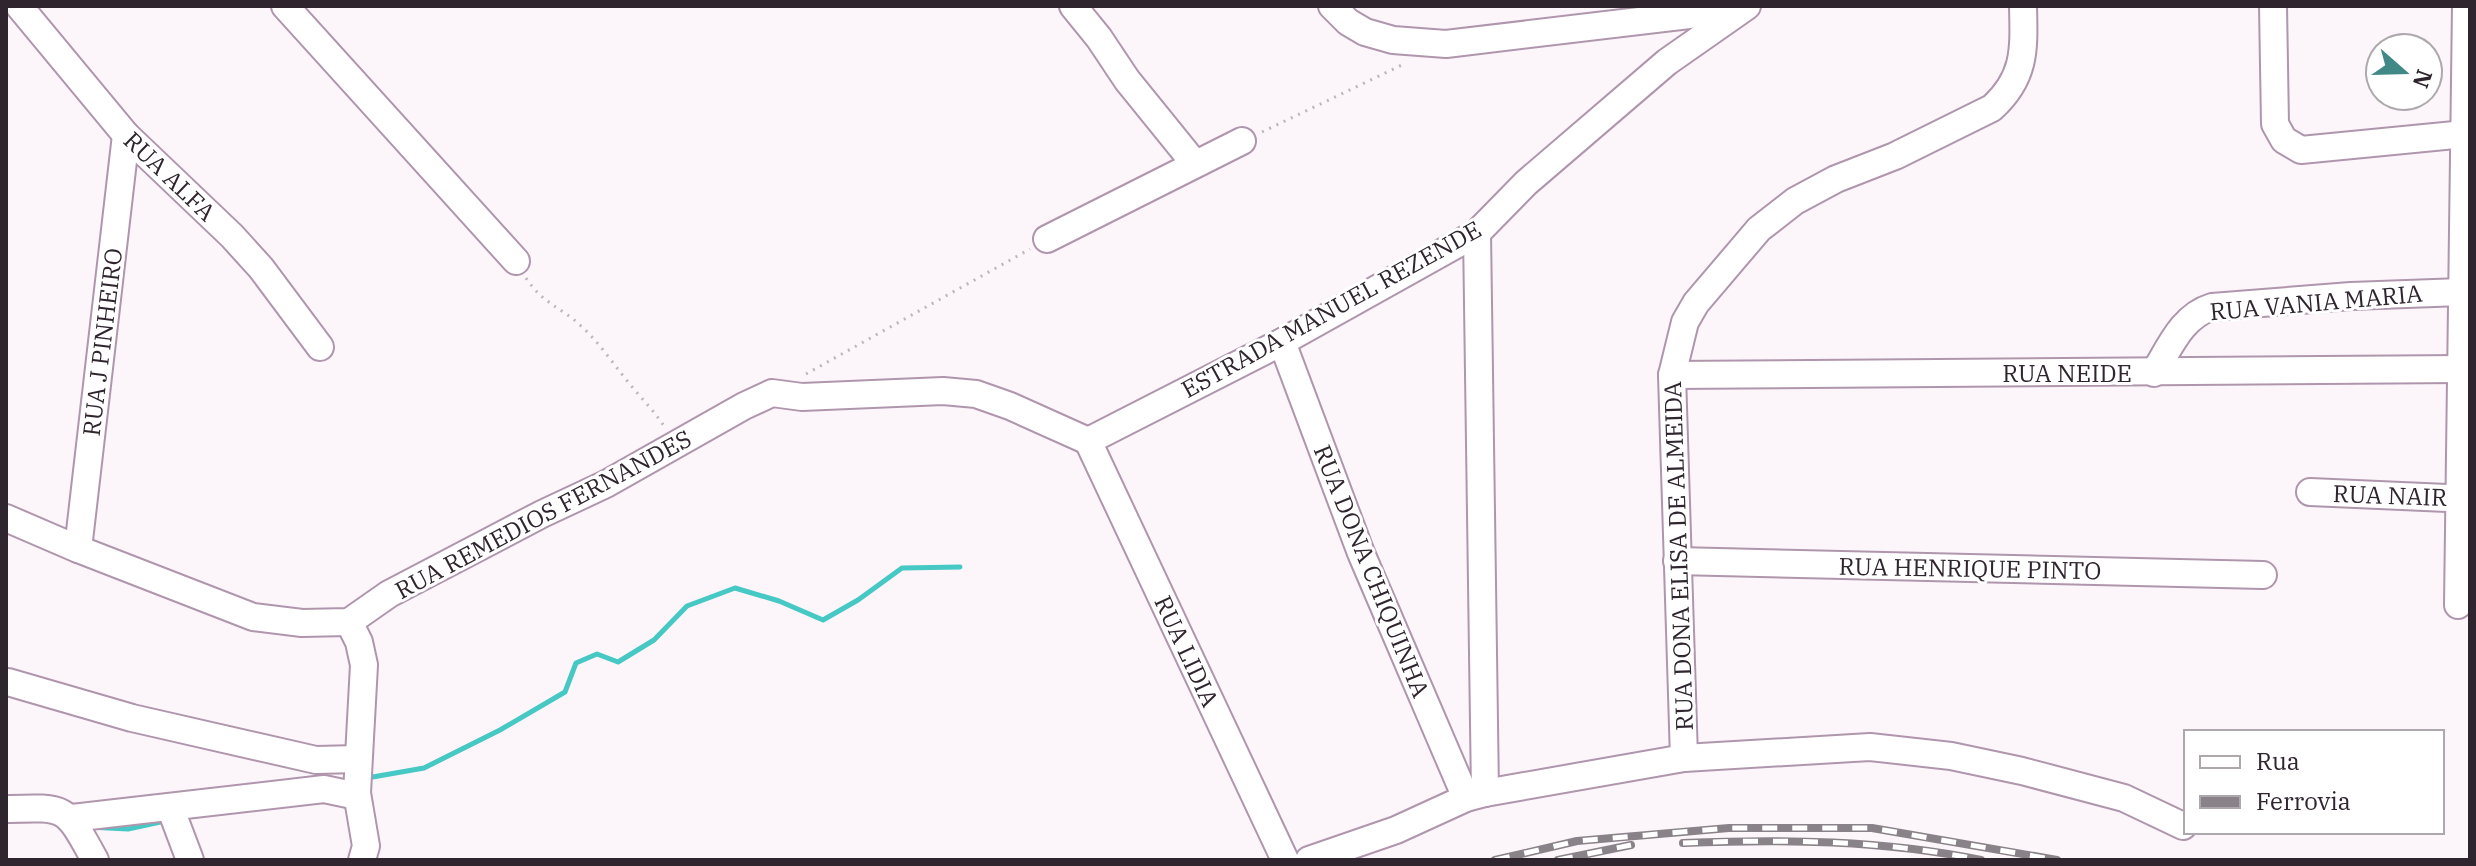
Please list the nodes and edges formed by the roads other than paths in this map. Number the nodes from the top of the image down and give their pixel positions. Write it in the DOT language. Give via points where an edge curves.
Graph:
graph roads {
  1 [pos="19,6"];
  2 [pos="285,6"];
  3 [pos="1073,6"];
  4 [pos="1332,6"];
  5 [pos="2023,6"];
  6 [pos="2273,6"];
  7 [pos="2466,6"];
  8 [pos="1746,7"];
  9 [pos="2465,134"];
  10 [pos="126,135"];
  11 [pos="1242,141"];
  12 [pos="1195,164"];
  13 [pos="1477,233"];
  14 [pos="1047,239"];
  15 [pos="516,261"];
  16 [pos="2462,292"];
  17 [pos="1282,342"];
  18 [pos="320,347"];
  19 [pos="2462,369"];
  20 [pos="2154,373"];
  21 [pos="1672,375"];
  22 [pos="1088,441"];
  23 [pos="2310,492"];
  24 [pos="2465,498"];
  25 [pos="6,518"];
  26 [pos="78,549"];
  27 [pos="1677,561"];
  28 [pos="2263,575"];
  29 [pos="2458,605"];
  30 [pos="349,622"];
  31 [pos="8,682"];
  32 [pos="1684,758"];
  33 [pos="358,762"];
  34 [pos="357,794"];
  35 [pos="1476,796"];
  36 [pos="170,807"];
  37 [pos="6,809"];
  38 [pos="2183,826"];
  39 [pos="84,839"];
  40 [pos="369,855"];
  41 [pos="190,860"];
  42 [pos="1285,860"];
  43 [pos="1309,860"];
  1 -- 10 [label="street, RUA ALFA"];
  2 -- 15 [label="street"];
  3 -- 12 [label="street"];
  4 -- 8 [label="street" via="1365,32 1446,44"];
  5 -- 21 [label="street, RUA DONA ELISA DE ALMEIDA" via="2024,51 2019,72 2003,97 1992,108 1795,201 1759,229 1696,303 1685,322"];
  6 -- 9 [label="street" via="2275,124 2284,140 2301,150"];
  7 -- 9 [label="street"];
  8 -- 13 [label="street, ESTRADA MANUEL REZENDE" via="1667,62 1526,183"];
  9 -- 16 [label="street"];
  10 -- 18 [label="street, RUA ALFA" via="252,257"];
  10 -- 26 [label="street, RUA J PINHEIRO"];
  11 -- 12 [label="street"];
  12 -- 14 [label="street"];
  13 -- 17 [label="street, ESTRADA MANUEL REZENDE"];
  13 -- 35 [label="street"];
  16 -- 19 [label="street"];
  16 -- 20 [label="street, RUA VANIA MARIA" via="2212,307 2190,318"];
  17 -- 22 [label="street, ESTRADA MANUEL REZENDE"];
  17 -- 35 [label="street, RUA DONA CHIQUINHA" via="1361,553"];
  19 -- 20 [label="street, RUA NEIDE"];
  19 -- 24 [label="street"];
  20 -- 21 [label="street, RUA NEIDE"];
  21 -- 27 [label="street, RUA DONA ELISA DE ALMEIDA"];
  22 -- 30 [label="street, RUA REMEDIOS FERNANDES" via="976,394 772,393 389,594"];
  22 -- 42 [label="street, RUA LIDIA"];
  23 -- 24 [label="street, RUA NAIR"];
  24 -- 29 [label="street"];
  25 -- 26 [label="street"];
  26 -- 30 [label="street" via="253,617"];
  27 -- 28 [label="street, RUA HENRIQUE PINTO"];
  27 -- 32 [label="street, RUA DONA ELISA DE ALMEIDA"];
  30 -- 33 [label="street" via="364,665"];
  31 -- 33 [label="street" via="132,718 316,760"];
  32 -- 35 [label="street"];
  32 -- 38 [label="street" via="1870,747 1951,756 2124,798"];
  33 -- 34 [label="street"];
  34 -- 36 [label="street" via="324,789"];
  34 -- 40 [label="street"];
  35 -- 43 [label="street"];
  36 -- 39 [label="street"];
  36 -- 41 [label="street"];
  37 -- 39 [label="street" via="49,808"];
}
